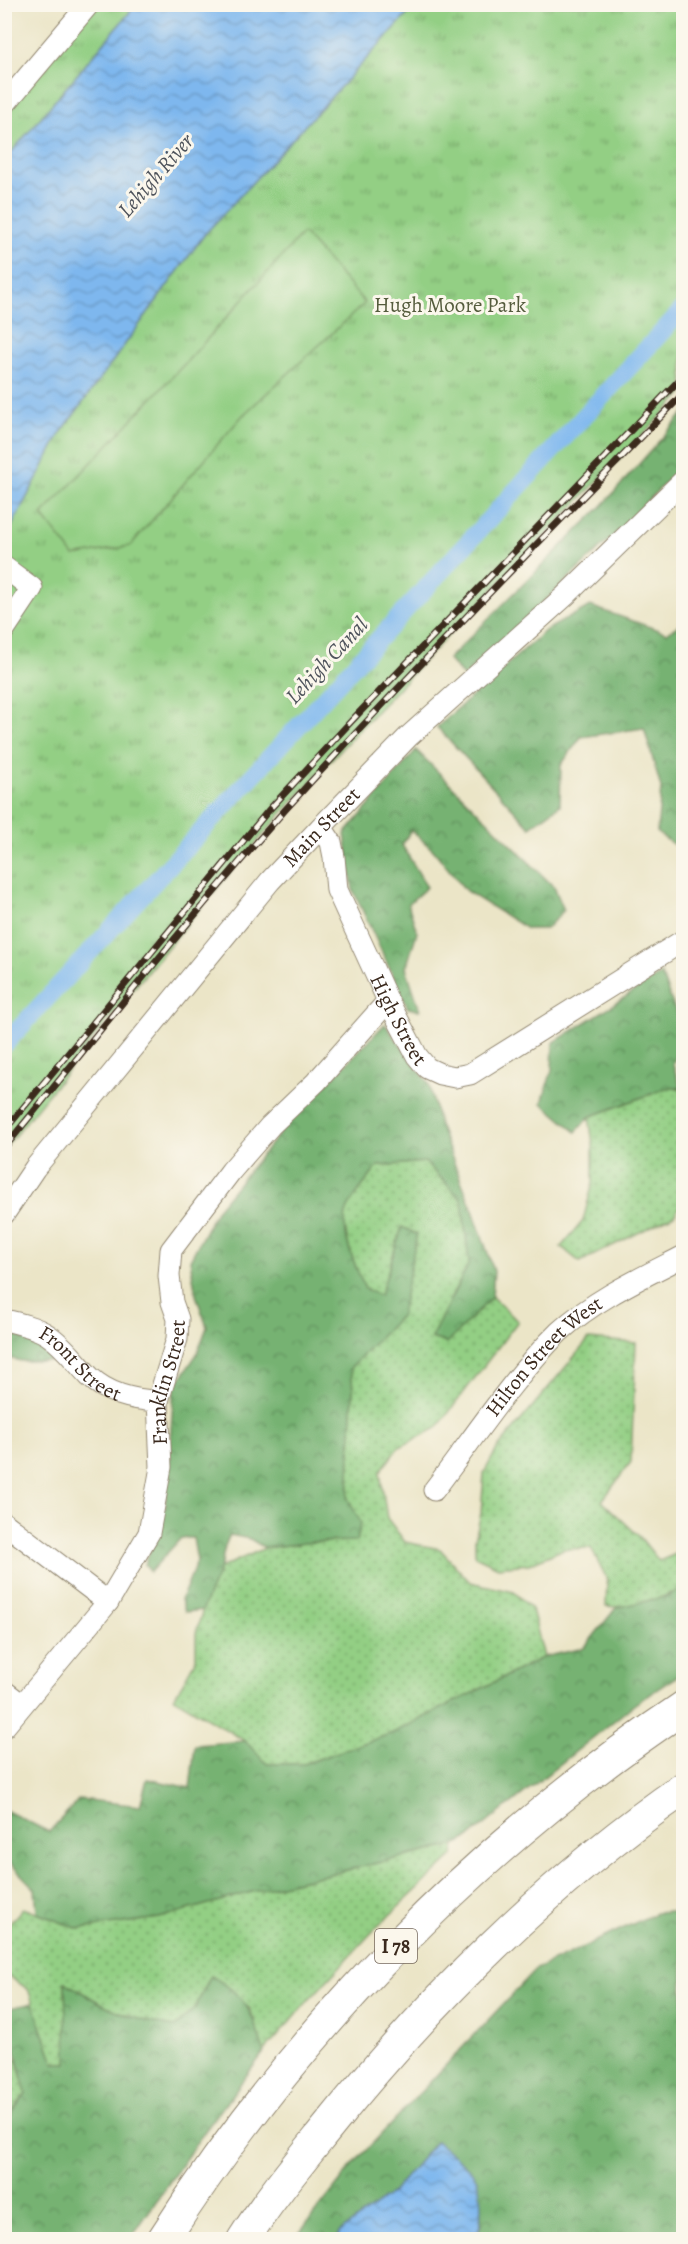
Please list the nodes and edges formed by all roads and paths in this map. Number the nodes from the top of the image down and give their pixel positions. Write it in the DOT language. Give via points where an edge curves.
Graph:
graph roads {
  1 [pos="89,4"];
  2 [pos="4,105"];
  3 [pos="684,480"];
  4 [pos="7,569"];
  5 [pos="4,630"];
  6 [pos="321,827"];
  7 [pos="684,940"];
  8 [pos="388,1001"];
  9 [pos="4,1214"];
  10 [pos="684,1256"];
  11 [pos="4,1320"];
  12 [pos="158,1401"];
  13 [pos="434,1490"];
  14 [pos="4,1523"];
  15 [pos="108,1602"];
  16 [pos="4,1691"];
  17 [pos="21,1704"];
  18 [pos="684,1707"];
  19 [pos="4,1727"];
  20 [pos="684,1788"];
  21 [pos="163,2240"];
  22 [pos="243,2240"];
  1 -- 2 [label="street"];
  3 -- 6 [label="street, Main Street" via="564,596 408,737"];
  4 -- 5 [label="street" via="32,588"];
  6 -- 8 [label="street, High Street" via="331,842 337,890"];
  6 -- 9 [label="street, Main Street" via="270,881 34,1168"];
  7 -- 8 [label="street, High Street" via="470,1074 455,1077 427,1068"];
  8 -- 12 [label="street, Franklin Street" via="316,1082 270,1126 171,1250 169,1276 171,1302 178,1319 177,1339"];
  10 -- 13 [label="street, Hilton Street West" via="604,1298 560,1331 524,1371"];
  11 -- 12 [label="street, Front Street" via="46,1333 91,1378 108,1389 128,1398"];
  12 -- 15 [label="street, Franklin Street" via="161,1467 149,1533"];
  14 -- 15 [label="street"];
  15 -- 17 [label="street, Franklin Street"];
  16 -- 17 [label="street"];
  17 -- 19 [label="street, Franklin Street"];
  18 -- 21 [label="highway, I 78" via="539,1814 384,1959 315,2033 256,2106"];
  20 -- 22 [label="highway" via="537,1906 444,1992 361,2086"];
}
